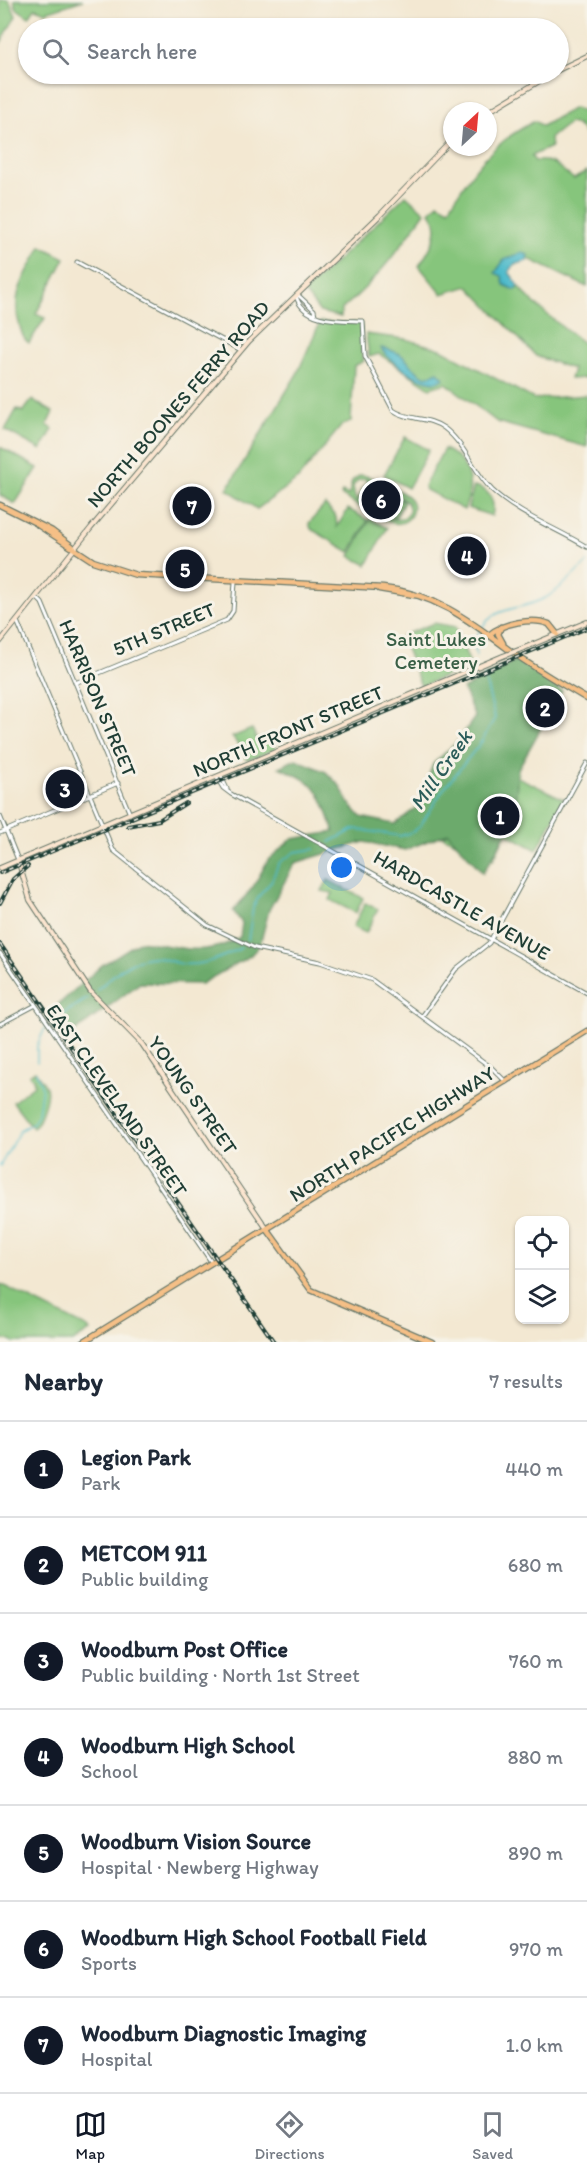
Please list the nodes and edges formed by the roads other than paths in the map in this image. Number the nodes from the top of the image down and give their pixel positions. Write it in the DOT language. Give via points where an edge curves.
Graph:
graph roads {
  1 [pos="587,56"];
  2 [pos="569,65"];
  3 [pos="534,84"];
  4 [pos="497,107"];
  5 [pos="443,150"];
  6 [pos="77,262"];
  7 [pos="296,295"];
  8 [pos="241,350"];
  9 [pos="0,504"];
  10 [pos="587,547"];
  11 [pos="74,549"];
  12 [pos="235,582"];
  13 [pos="36,597"];
  14 [pos="16,621"];
  15 [pos="587,622"];
  16 [pos="501,627"];
  17 [pos="557,634"];
  18 [pos="489,635"];
  19 [pos="0,642"];
  20 [pos="507,648"];
  21 [pos="75,683"];
  22 [pos="587,699"];
  23 [pos="587,763"];
  24 [pos="219,777"];
  25 [pos="117,783"];
  26 [pos="89,795"];
  27 [pos="130,814"];
  28 [pos="0,816"];
  29 [pos="102,825"];
  30 [pos="6,830"];
  31 [pos="0,832"];
  32 [pos="18,860"];
  33 [pos="0,868"];
  34 [pos="492,939"];
  35 [pos="0,953"];
  36 [pos="587,993"];
  37 [pos="34,1006"];
  38 [pos="423,1016"];
  39 [pos="0,1024"];
  40 [pos="587,1031"];
  41 [pos="506,1082"];
  42 [pos="267,1229"];
  43 [pos="212,1263"];
  44 [pos="430,1341"];
  45 [pos="83,1342"];
  1 -- 2 [label="main road"];
  3 -- 4 [label="main road"];
  5 -- 7 [label="main road, NORTH BOONES FERRY ROAD"];
  6 -- 8 [label="street"];
  7 -- 8 [label="main road, NORTH BOONES FERRY ROAD"];
  7 -- 10 [label="street" via="310,314 363,321 365,356 393,410 440,425 502,498"];
  8 -- 11 [label="main road, NORTH BOONES FERRY ROAD"];
  9 -- 11 [label="main road" via="53,532"];
  11 -- 12 [label="main road" via="97,563 129,573"];
  11 -- 13 [label="main road, NORTH BOONES FERRY ROAD"];
  12 -- 18 [label="main road" via="420,596 457,613"];
  12 -- 21 [label="street, 5TH STREET" via="233,611 227,620"];
  13 -- 14 [label="main road, NORTH BOONES FERRY ROAD"];
  13 -- 21 [label="street, HARRISON STREET"];
  14 -- 19 [label="main road, NORTH BOONES FERRY ROAD"];
  14 -- 26 [label="street"];
  15 -- 17 [label="main road, NORTH FRONT STREET"];
  16 -- 17 [label="main road" via="539,621 550,624"];
  16 -- 18 [label="main road"];
  16 -- 20 [label="main road" via="498,636"];
  17 -- 24 [label="main road, NORTH FRONT STREET, bridge"];
  18 -- 20 [label="main road"];
  20 -- 22 [label="main road"];
  21 -- 25 [label="street, HARRISON STREET"];
  23 -- 34 [label="street"];
  24 -- 27 [label="main road, NORTH FRONT STREET"];
  24 -- 34 [label="street, HARDCASTLE AVENUE" via="228,790"];
  25 -- 26 [label="street"];
  25 -- 27 [label="street, HARRISON STREET"];
  26 -- 29 [label="street"];
  26 -- 30 [label="street"];
  27 -- 29 [label="main road, NORTH FRONT STREET"];
  28 -- 30 [label="street"];
  29 -- 32 [label="main road, NORTH FRONT STREET"];
  29 -- 38 [label="street" via="113,850 204,924 255,948 368,977"];
  30 -- 31 [label="street"];
  30 -- 32 [label="street"];
  32 -- 33 [label="main road, NORTH FRONT STREET"];
  32 -- 42 [label="main road, YOUNG STREET" via="30,900 90,991 142,1044"];
  34 -- 36 [label="street, HARDCASTLE AVENUE"];
  34 -- 38 [label="street" via="486,948 456,969"];
  35 -- 37 [label="street, EAST CLEVELAND STREET"];
  37 -- 39 [label="street"];
  37 -- 43 [label="street, EAST CLEVELAND STREET"];
  38 -- 41 [label="street"];
  40 -- 41 [label="main road, NORTH PACIFIC HIGHWAY"];
  41 -- 42 [label="main road, NORTH PACIFIC HIGHWAY"];
  42 -- 43 [label="main road, NORTH PACIFIC HIGHWAY"];
  42 -- 44 [label="main road, YOUNG STREET" via="308,1287"];
  43 -- 45 [label="main road, NORTH PACIFIC HIGHWAY"];
}
